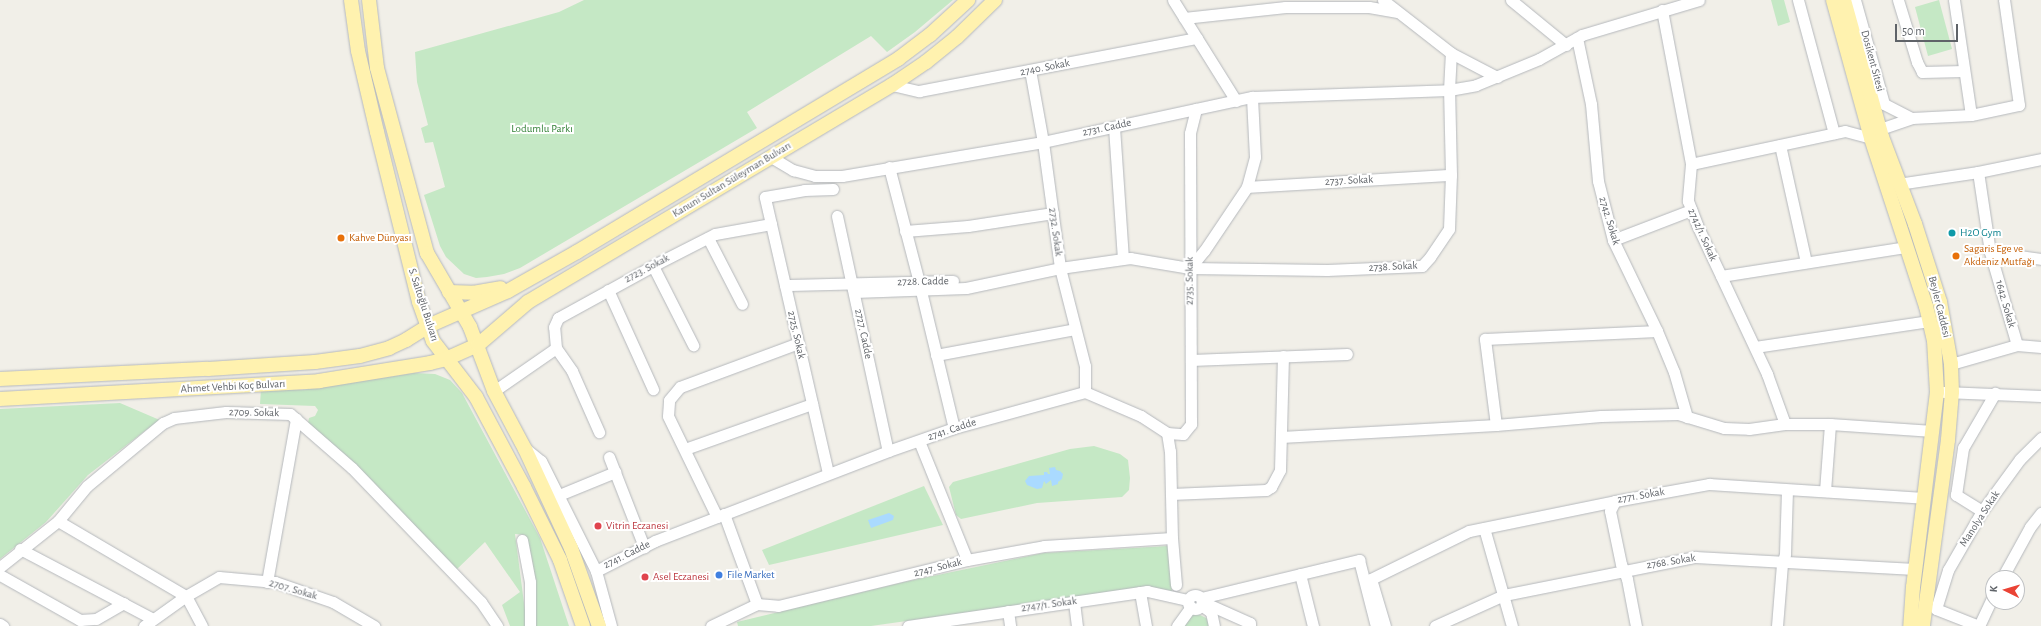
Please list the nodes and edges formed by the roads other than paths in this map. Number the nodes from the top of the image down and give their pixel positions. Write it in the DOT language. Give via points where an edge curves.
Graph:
graph roads {
  1 [pos="351,0"];
  2 [pos="369,0"];
  3 [pos="968,0"];
  4 [pos="995,0"];
  5 [pos="1172,0"];
  6 [pos="1383,0"];
  7 [pos="1511,0"];
  8 [pos="1699,0"];
  9 [pos="1798,0"];
  10 [pos="1833,0"];
  11 [pos="1844,0"];
  12 [pos="1855,0"];
  13 [pos="1898,0"];
  14 [pos="1954,0"];
  15 [pos="2004,0"];
  16 [pos="1662,10"];
  17 [pos="1398,12"];
  18 [pos="1184,18"];
  19 [pos="1197,38"];
  20 [pos="1577,38"];
  21 [pos="1566,45"];
  22 [pos="1450,53"];
  23 [pos="1030,70"];
  24 [pos="1964,70"];
  25 [pos="1497,77"];
  26 [pos="892,85"];
  27 [pos="1449,90"];
  28 [pos="1252,97"];
  29 [pos="1236,101"];
  30 [pos="1196,109"];
  31 [pos="1971,115"];
  32 [pos="1912,118"];
  33 [pos="1114,127"];
  34 [pos="1876,130"];
  35 [pos="1840,132"];
  36 [pos="1043,142"];
  37 [pos="1780,145"];
  38 [pos="771,157"];
  39 [pos="2041,159"];
  40 [pos="1691,164"];
  41 [pos="889,167"];
  42 [pos="1978,172"];
  43 [pos="1451,175"];
  44 [pos="1247,186"];
  45 [pos="1893,186"];
  46 [pos="833,189"];
  47 [pos="1691,210"];
  48 [pos="1053,213"];
  49 [pos="837,216"];
  50 [pos="771,224"];
  51 [pos="905,231"];
  52 [pos="708,238"];
  53 [pos="1613,240"];
  54 [pos="1907,247"];
  55 [pos="1990,252"];
  56 [pos="1123,259"];
  57 [pos="2041,259"];
  58 [pos="1806,262"];
  59 [pos="1060,265"];
  60 [pos="653,266"];
  61 [pos="1190,268"];
  62 [pos="1721,276"];
  63 [pos="523,282"];
  64 [pos="785,285"];
  65 [pos="920,287"];
  66 [pos="853,288"];
  67 [pos="608,290"];
  68 [pos="449,292"];
  69 [pos="742,304"];
  70 [pos="462,311"];
  71 [pos="445,318"];
  72 [pos="1930,321"];
  73 [pos="428,326"];
  74 [pos="1075,329"];
  75 [pos="1657,331"];
  76 [pos="798,343"];
  77 [pos="478,345"];
  78 [pos="693,345"];
  79 [pos="2017,345"];
  80 [pos="1755,347"];
  81 [pos="2041,347"];
  82 [pos="556,348"];
  83 [pos="462,352"];
  84 [pos="1347,354"];
  85 [pos="936,355"];
  86 [pos="1283,356"];
  87 [pos="446,359"];
  88 [pos="1191,360"];
  89 [pos="1951,364"];
  90 [pos="0,379"];
  91 [pos="653,389"];
  92 [pos="494,391"];
  93 [pos="1085,392"];
  94 [pos="1937,392"];
  95 [pos="1952,392"];
  96 [pos="1995,393"];
  97 [pos="2041,396"];
  98 [pos="0,399"];
  99 [pos="812,404"];
  100 [pos="1687,417"];
  101 [pos="296,419"];
  102 [pos="1785,424"];
  103 [pos="1830,424"];
  104 [pos="1496,425"];
  105 [pos="954,428"];
  106 [pos="1933,431"];
  107 [pos="599,432"];
  108 [pos="1167,433"];
  109 [pos="1281,437"];
  110 [pos="2041,438"];
  111 [pos="919,441"];
  112 [pos="525,449"];
  113 [pos="685,449"];
  114 [pos="888,451"];
  115 [pos="609,457"];
  116 [pos="615,472"];
  117 [pos="828,473"];
  118 [pos="1787,490"];
  119 [pos="1825,491"];
  120 [pos="1171,494"];
  121 [pos="559,495"];
  122 [pos="1924,498"];
  123 [pos="1615,501"];
  124 [pos="1982,511"];
  125 [pos="2041,513"];
  126 [pos="721,515"];
  127 [pos="58,521"];
  128 [pos="1484,528"];
  129 [pos="1172,538"];
  130 [pos="522,540"];
  131 [pos="644,547"];
  132 [pos="20,549"];
  133 [pos="967,560"];
  134 [pos="1783,561"];
  135 [pos="0,567"];
  136 [pos="1916,569"];
  137 [pos="1623,570"];
  138 [pos="2006,570"];
  139 [pos="596,571"];
  140 [pos="1300,574"];
  141 [pos="0,575"];
  142 [pos="267,582"];
  143 [pos="1176,584"];
  144 [pos="1140,592"];
  145 [pos="1504,595"];
  146 [pos="186,596"];
  147 [pos="1074,602"];
  148 [pos="1197,602"];
  149 [pos="124,603"];
  150 [pos="757,604"];
  151 [pos="1986,610"];
  152 [pos="1008,611"];
  153 [pos="153,619"];
  154 [pos="0,624"];
  155 [pos="940,624"];
  156 [pos="3,626"];
  157 [pos="144,626"];
  158 [pos="202,626"];
  159 [pos="374,626"];
  160 [pos="498,626"];
  161 [pos="530,626"];
  162 [pos="583,626"];
  163 [pos="599,626"];
  164 [pos="611,626"];
  165 [pos="711,626"];
  166 [pos="908,626"];
  167 [pos="1010,626"];
  168 [pos="1077,626"];
  169 [pos="1146,626"];
  170 [pos="1177,626"];
  171 [pos="1214,626"];
  172 [pos="1250,626"];
  173 [pos="1313,626"];
  174 [pos="1376,626"];
  175 [pos="1385,626"];
  176 [pos="1435,626"];
  177 [pos="1512,626"];
  178 [pos="1636,626"];
  179 [pos="1777,626"];
  180 [pos="1910,626"];
  181 [pos="1923,626"];
  1 -- 73 [label="main road, S. Saltoğlu Bulvarı" via="358,51 377,132 419,302"];
  2 -- 68 [label="main road, S. Saltoğlu Bulvarı" via="377,68 427,253"];
  3 -- 63 [label="main road, Kanuni Sultan Süleyman Bulvarı" via="930,35 898,59"];
  4 -- 26 [label="main road, Kanuni Sultan Süleyman Bulvarı" via="957,37"];
  5 -- 18 [label="street"];
  6 -- 17 [label="street"];
  7 -- 21 [label="street"];
  8 -- 16 [label="street, 2731. Cadde"];
  9 -- 35 [label="street"];
  10 -- 34 [label="main road, Beyler Caddesi"];
  11 -- 34 [label="main road, Beyler Caddesi"];
  12 -- 32 [label="street, Dosikent Sitesi" via="1884,104"];
  13 -- 24 [label="street" via="1922,72"];
  14 -- 24 [label="street"];
  15 -- 31 [label="street, Dosikent Sitesi" via="2019,105"];
  16 -- 20 [label="street, 2731. Cadde"];
  16 -- 40 [label="street, 2742/1. Sokak"];
  17 -- 18 [label="street" via="1369,6 1285,7"];
  17 -- 22 [label="street"];
  18 -- 19 [label="street"];
  19 -- 23 [label="street, 2740. Sokak"];
  19 -- 29 [label="street"];
  20 -- 21 [label="street, 2731. Cadde"];
  20 -- 53 [label="street, 2742. Sokak" via="1591,104 1598,181"];
  21 -- 25 [label="street, 2731. Cadde"];
  22 -- 25 [label="street"];
  22 -- 27 [label="street, 2738. Sokak"];
  23 -- 26 [label="street, 2740. Sokak" via="919,91"];
  23 -- 36 [label="street, 2732. Sokak"];
  24 -- 31 [label="street"];
  25 -- 27 [label="street, 2731. Cadde" via="1476,85"];
  26 -- 38 [label="main road, Kanuni Sultan Süleyman Bulvarı"];
  27 -- 28 [label="street, 2731. Cadde"];
  27 -- 43 [label="street, 2738. Sokak"];
  28 -- 29 [label="street, 2731. Cadde"];
  28 -- 44 [label="street" via="1255,157"];
  29 -- 30 [label="street, 2731. Cadde"];
  30 -- 33 [label="street, 2731. Cadde"];
  30 -- 61 [label="street, 2735. Sokak" via="1190,133"];
  31 -- 32 [label="street, Dosikent Sitesi"];
  32 -- 34 [label="street"];
  33 -- 36 [label="street, 2731. Cadde"];
  33 -- 56 [label="street"];
  34 -- 35 [label="street"];
  34 -- 35 [label="street"];
  34 -- 45 [label="main road, Beyler Caddesi"];
  35 -- 37 [label="street"];
  36 -- 41 [label="street, 2731. Cadde"];
  36 -- 48 [label="street, 2732. Sokak"];
  37 -- 40 [label="street"];
  37 -- 58 [label="street"];
  38 -- 41 [label="street, 2731. Cadde" via="793,170 815,176 842,176"];
  38 -- 77 [label="main road, Kanuni Sultan Süleyman Bulvarı" via="528,302"];
  39 -- 42 [label="street"];
  40 -- 47 [label="street, 2742/1. Sokak" via="1688,200"];
  41 -- 51 [label="street"];
  42 -- 45 [label="street"];
  42 -- 55 [label="street, 1642. Sokak"];
  43 -- 44 [label="street, 2737. Sokak"];
  43 -- 61 [label="street, 2738. Sokak" via="1449,228 1422,266 1327,270"];
  44 -- 61 [label="street"];
  45 -- 54 [label="main road, Beyler Caddesi"];
  45 -- 89 [label="main road, Beyler Caddesi" via="1915,224 1940,302"];
  46 -- 50 [label="street, 2725. Sokak" via="804,190 765,197"];
  47 -- 53 [label="street"];
  47 -- 62 [label="street, 2742/1. Sokak"];
  48 -- 51 [label="street" via="968,226"];
  48 -- 59 [label="street, 2732. Sokak"];
  49 -- 66 [label="street, 2727. Cadde"];
  50 -- 52 [label="street, 2723. Sokak" via="715,234"];
  50 -- 64 [label="street, 2725. Sokak"];
  51 -- 65 [label="street"];
  52 -- 60 [label="street, 2723. Sokak"];
  52 -- 69 [label="street"];
  53 -- 75 [label="street, 2742. Sokak"];
  54 -- 58 [label="street"];
  54 -- 72 [label="main road, Beyler Caddesi"];
  55 -- 57 [label="street"];
  55 -- 79 [label="street, 1642. Sokak"];
  56 -- 59 [label="street, 2728. Cadde"];
  56 -- 61 [label="street, 2728. Cadde"];
  58 -- 62 [label="street"];
  59 -- 65 [label="street, 2728. Cadde" via="981,286"];
  59 -- 74 [label="street, 2732. Sokak"];
  60 -- 67 [label="street, 2723. Sokak"];
  60 -- 78 [label="street"];
  61 -- 88 [label="street, 2735. Sokak"];
  62 -- 80 [label="street, 2742/1. Sokak"];
  63 -- 68 [label="main road" via="488,291"];
  63 -- 70 [label="main road, Kanuni Sultan Süleyman Bulvarı"];
  64 -- 66 [label="street, 2728. Cadde"];
  64 -- 76 [label="street, 2725. Sokak"];
  65 -- 66 [label="street, 2728. Cadde"];
  65 -- 85 [label="street"];
  66 -- 114 [label="street, 2727. Cadde"];
  67 -- 82 [label="street, 2723. Sokak" via="558,318 554,327"];
  67 -- 91 [label="street"];
  68 -- 70 [label="main road, S. Saltoğlu Bulvarı"];
  70 -- 71 [label="main road, Kanuni Sultan Süleyman Bulvarı"];
  70 -- 77 [label="main road, S. Saltoğlu Bulvarı"];
  71 -- 73 [label="main road, Ahmet Vehbi Koç Bulvarı"];
  72 -- 80 [label="street"];
  72 -- 94 [label="main road, Beyler Caddesi" via="1934,340"];
  73 -- 87 [label="main road, S. Saltoğlu Bulvarı" via="433,341"];
  73 -- 90 [label="main road, Ahmet Vehbi Koç Bulvarı" via="389,348 347,358 208,369"];
  74 -- 85 [label="street"];
  74 -- 93 [label="street, 2732. Sokak" via="1085,366"];
  75 -- 100 [label="street, 2742. Sokak" via="1674,372"];
  75 -- 104 [label="street" via="1485,339"];
  76 -- 99 [label="street, 2725. Sokak"];
  76 -- 113 [label="street" via="680,387 669,400 668,416"];
  77 -- 83 [label="main road, Kanuni Sultan Süleyman Bulvarı"];
  77 -- 92 [label="main road, S. Saltoğlu Bulvarı"];
  79 -- 81 [label="street"];
  79 -- 89 [label="street"];
  80 -- 102 [label="street, 2742/1. Sokak"];
  82 -- 92 [label="street"];
  82 -- 107 [label="street" via="572,371"];
  83 -- 87 [label="main road, Ahmet Vehbi Koç Bulvarı"];
  84 -- 86 [label="street"];
  85 -- 105 [label="street"];
  86 -- 88 [label="street"];
  86 -- 109 [label="street"];
  87 -- 98 [label="main road, Ahmet Vehbi Koç Bulvarı" via="312,382"];
  87 -- 162 [label="main road, S. Saltoğlu Bulvarı" via="476,397 540,515 560,560"];
  88 -- 108 [label="street, 2735. Sokak" via="1191,424 1183,434"];
  89 -- 95 [label="main road, Beyler Caddesi"];
  92 -- 112 [label="main road, S. Saltoğlu Bulvarı"];
  93 -- 105 [label="street, 2741. Cadde"];
  93 -- 108 [label="street" via="1142,416"];
  94 -- 95 [label="street"];
  94 -- 106 [label="main road, Beyler Caddesi"];
  95 -- 96 [label="street"];
  95 -- 181 [label="main road, Beyler Caddesi"];
  96 -- 97 [label="street"];
  96 -- 124 [label="street" via="1963,448 1956,495"];
  99 -- 113 [label="street"];
  99 -- 117 [label="street, 2725. Sokak"];
  100 -- 102 [label="street" via="1724,428 1749,429"];
  100 -- 104 [label="street" via="1678,414 1601,416"];
  101 -- 127 [label="street, 2709. Sokak" via="290,414 226,412 174,418 163,423 87,486"];
  101 -- 142 [label="street"];
  101 -- 160 [label="street, 2709. Sokak" via="352,468 481,602"];
  102 -- 103 [label="street"];
  103 -- 106 [label="street"];
  103 -- 119 [label="street"];
  104 -- 109 [label="street"];
  105 -- 111 [label="street, 2741. Cadde"];
  106 -- 122 [label="main road, Beyler Caddesi"];
  108 -- 120 [label="street"];
  109 -- 120 [label="street" via="1280,470 1275,481 1266,490"];
  110 -- 124 [label="street, Manolya Sokak" via="2020,459"];
  111 -- 114 [label="street, 2741. Cadde"];
  111 -- 133 [label="street"];
  112 -- 121 [label="street" via="541,461"];
  112 -- 163 [label="main road, S. Saltoğlu Bulvarı" via="571,548"];
  113 -- 126 [label="street"];
  114 -- 117 [label="street, 2741. Cadde"];
  115 -- 116 [label="street"];
  116 -- 121 [label="street"];
  116 -- 131 [label="street"];
  117 -- 126 [label="street, 2741. Cadde"];
  118 -- 119 [label="street, 2771. Sokak"];
  118 -- 123 [label="street, 2771. Sokak" via="1709,484"];
  118 -- 134 [label="street"];
  119 -- 122 [label="street, 2771. Sokak"];
  120 -- 129 [label="street"];
  121 -- 139 [label="street"];
  122 -- 136 [label="main road, Beyler Caddesi"];
  123 -- 128 [label="street, 2771. Sokak"];
  123 -- 137 [label="street" via="1610,511"];
  124 -- 151 [label="street, Manolya Sokak" via="1948,570 1936,609 1979,626"];
  125 -- 138 [label="street" via="2030,527"];
  126 -- 131 [label="street, 2741. Cadde"];
  126 -- 150 [label="street"];
  127 -- 132 [label="street, 2709. Sokak"];
  127 -- 146 [label="street"];
  128 -- 145 [label="street"];
  128 -- 175 [label="street, 2771. Sokak" via="1469,531 1371,579"];
  129 -- 133 [label="street, 2747. Sokak" via="1044,546"];
  129 -- 143 [label="street"];
  130 -- 161 [label="street" via="530,582"];
  131 -- 139 [label="street, 2741. Cadde"];
  132 -- 135 [label="street, 2709. Sokak"];
  132 -- 149 [label="street"];
  133 -- 150 [label="street, 2747. Sokak" via="778,606"];
  134 -- 136 [label="street, 2768. Sokak"];
  134 -- 137 [label="street, 2768. Sokak" via="1695,557"];
  134 -- 179 [label="street"];
  136 -- 180 [label="main road, Beyler Caddesi"];
  137 -- 145 [label="street, 2768. Sokak"];
  137 -- 178 [label="street"];
  139 -- 164 [label="street"];
  140 -- 148 [label="street" via="1228,590"];
  140 -- 173 [label="street"];
  140 -- 174 [label="street" via="1360,560"];
  141 -- 149 [label="street" via="80,620 96,620"];
  142 -- 146 [label="street, 2707. Sokak" via="219,577"];
  142 -- 159 [label="street, 2707. Sokak" via="275,582 333,602"];
  144 -- 147 [label="street, 2747/1. Sokak"];
  144 -- 148 [label="street, 2747/1. Sokak" via="1147,591"];
  144 -- 169 [label="street"];
  145 -- 176 [label="street, 2768. Sokak"];
  145 -- 177 [label="street"];
  146 -- 153 [label="street, 2707. Sokak"];
  146 -- 158 [label="street"];
  147 -- 152 [label="street, 2747/1. Sokak"];
  147 -- 168 [label="street"];
  148 -- 170 [label="street"];
  148 -- 171 [label="street" via="1211,612"];
  148 -- 172 [label="street, 2747/1. Sokak" via="1250,622"];
  149 -- 153 [label="street"];
  150 -- 165 [label="street"];
  152 -- 155 [label="street, 2747/1. Sokak"];
  152 -- 167 [label="street"];
  153 -- 157 [label="street, 2707. Sokak"];
  154 -- 156 [label="street"];
  155 -- 166 [label="street, 2747/1. Sokak"];
}
